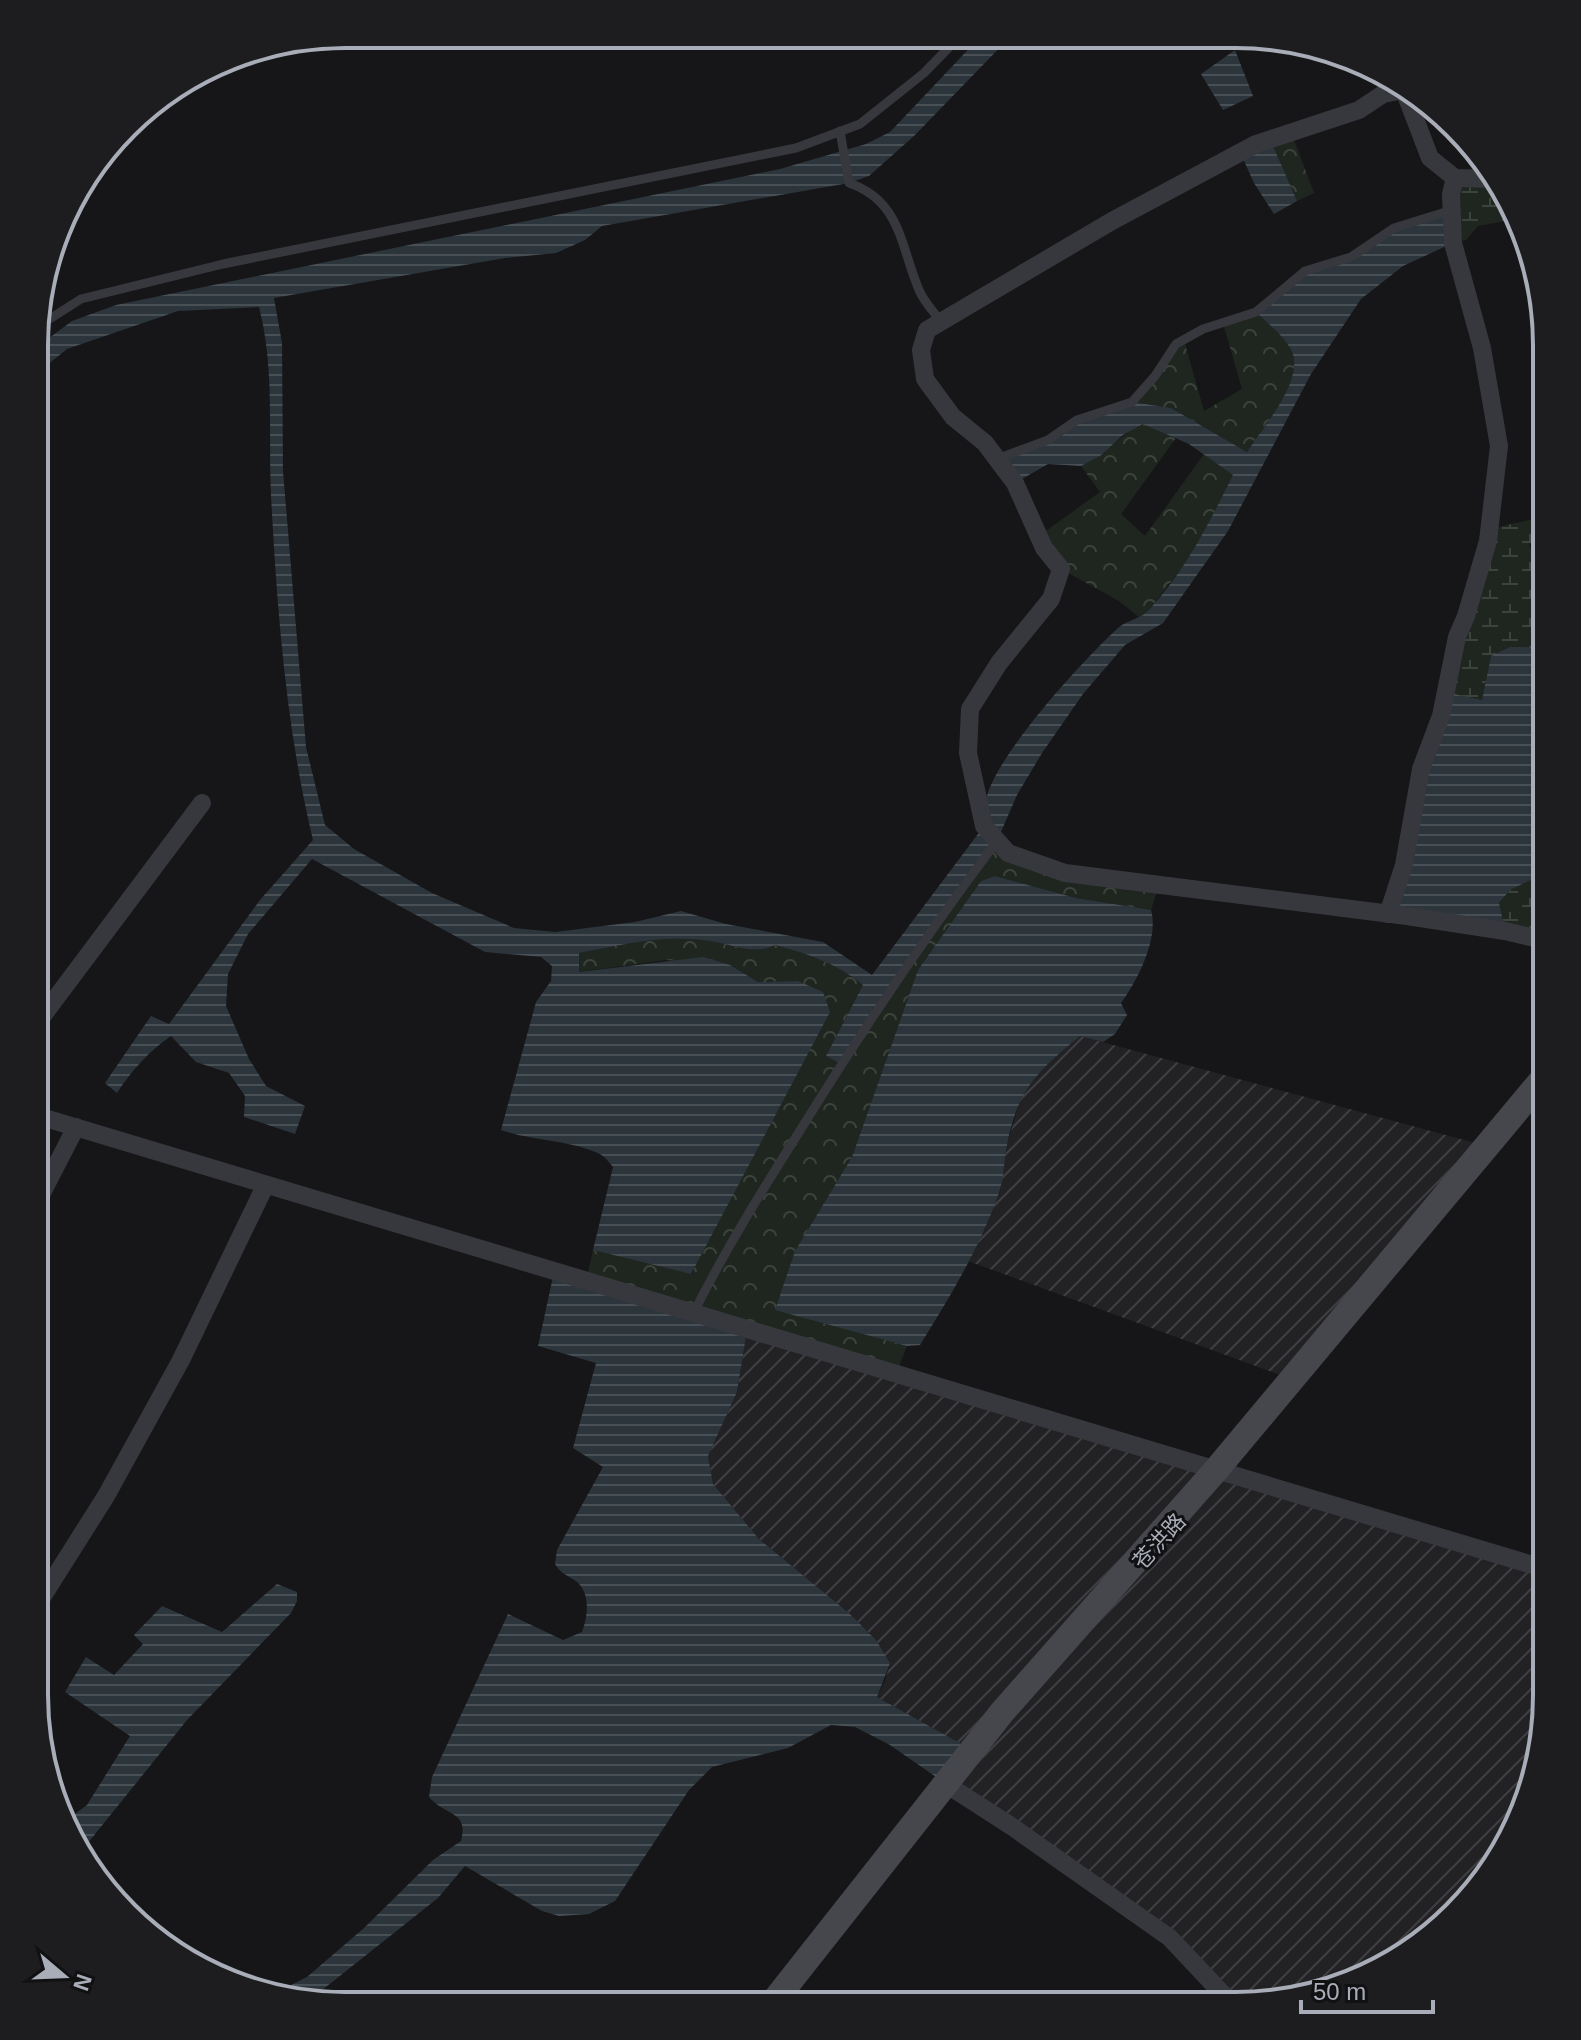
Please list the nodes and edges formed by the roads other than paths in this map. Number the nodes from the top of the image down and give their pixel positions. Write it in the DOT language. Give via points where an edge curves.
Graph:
graph roads {
  1 [pos="948,48"];
  2 [pos="1390,91"];
  3 [pos="1408,103"];
  4 [pos="840,131"];
  5 [pos="1455,178"];
  6 [pos="1482,179"];
  7 [pos="1452,210"];
  8 [pos="50,319"];
  9 [pos="941,322"];
  10 [pos="997,459"];
  11 [pos="202,803"];
  12 [pos="997,841"];
  13 [pos="1388,914"];
  14 [pos="1533,938"];
  15 [pos="48,1009"];
  16 [pos="1533,1091"];
  17 [pos="1533,1097"];
  18 [pos="48,1119"];
  19 [pos="76,1127"];
  20 [pos="48,1181"];
  21 [pos="265,1186"];
  22 [pos="693,1314"];
  23 [pos="1218,1471"];
  24 [pos="1533,1565"];
  25 [pos="48,1588"];
  26 [pos="949,1786"];
  27 [pos="783,1992"];
  28 [pos="783,1992"];
  29 [pos="1221,1992"];
  1 -- 4 [label="lane" via="860,124"];
  2 -- 9 [label="street" via="1359,110 1256,144"];
  3 -- 5 [label="street" via="1430,158"];
  4 -- 8 [label="lane" via="796,148 223,264 81,299"];
  4 -- 9 [label="lane" via="849,183 867,189 886,206 920,294"];
  5 -- 6 [label="street"];
  5 -- 7 [label="street"];
  7 -- 10 [label="lane" via="1394,228 1351,257 1305,271 1256,312 1176,344 1132,402 1077,420 1048,440"];
  7 -- 13 [label="street" via="1453,243 1482,348 1499,446 1488,541 1457,637 1441,716 1421,769 1404,865"];
  9 -- 10 [label="street" via="927,330 921,350 925,379 953,417"];
  10 -- 12 [label="street" via="1015,483 1044,548 1061,569 1051,599 970,709 968,753 984,826"];
  11 -- 15 [label="street"];
  12 -- 13 [label="street" via="1008,853 1065,873"];
  12 -- 22 [label="lane" via="873,1013"];
  13 -- 14 [label="street"];
  16 -- 23 [label="main road"];
  17 -- 23 [label="main road, 苍洪路"];
  18 -- 19 [label="street"];
  19 -- 20 [label="street"];
  19 -- 21 [label="street"];
  21 -- 22 [label="street"];
  21 -- 25 [label="street" via="174,1374"];
  22 -- 23 [label="street"];
  23 -- 24 [label="street"];
  23 -- 26 [label="main road, 苍洪路"];
  23 -- 27 [label="main road" via="1003,1711"];
  26 -- 28 [label="main road, 苍洪路"];
  26 -- 29 [label="street" via="1170,1938"];
}
